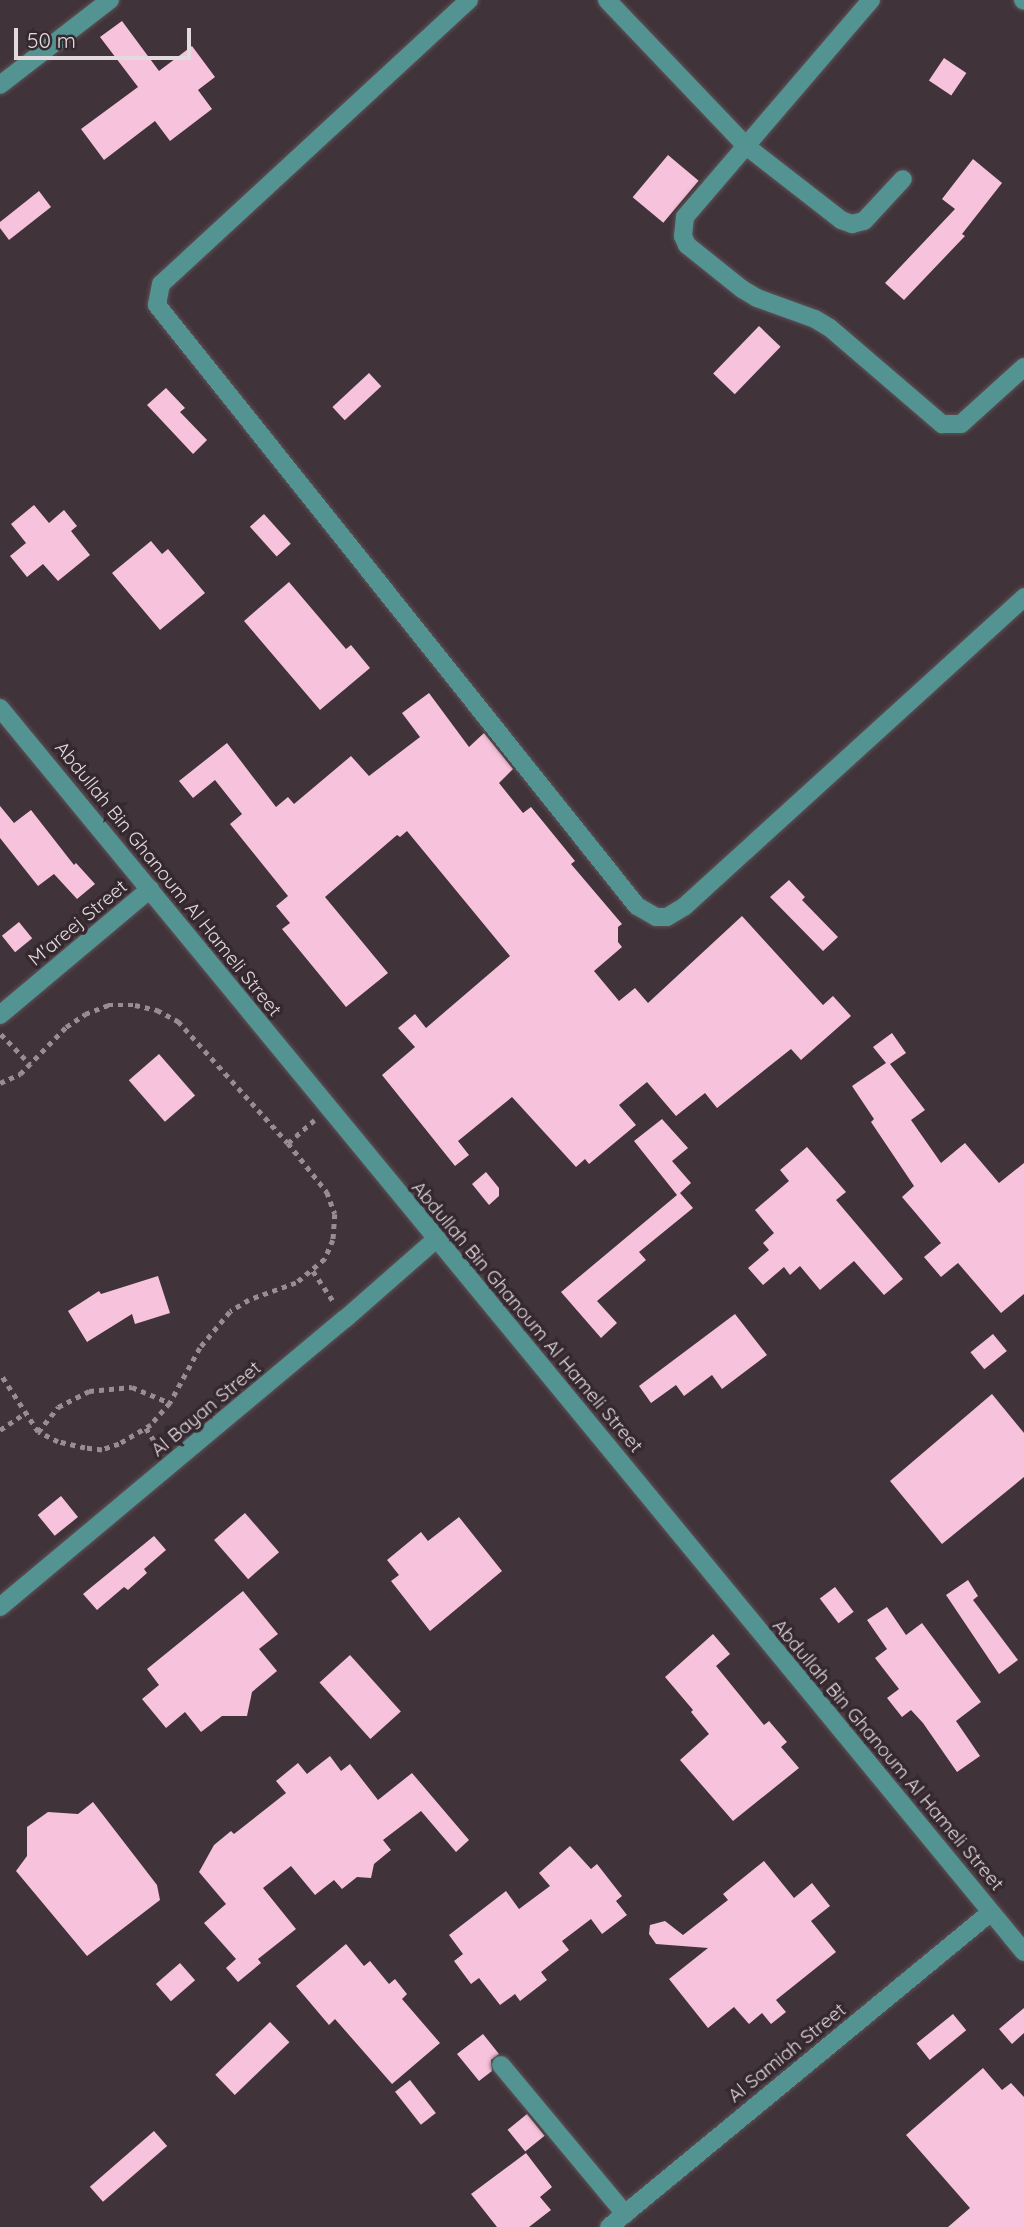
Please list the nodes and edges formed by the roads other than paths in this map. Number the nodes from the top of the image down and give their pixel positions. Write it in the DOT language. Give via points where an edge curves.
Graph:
graph roads {
  1 [pos="110,0"];
  2 [pos="469,0"];
  3 [pos="607,0"];
  4 [pos="871,0"];
  5 [pos="0,85"];
  6 [pos="746,146"];
  7 [pos="903,179"];
  8 [pos="1024,367"];
  9 [pos="1024,597"];
  10 [pos="0,708"];
  11 [pos="150,889"];
  12 [pos="0,1015"];
  13 [pos="436,1239"];
  14 [pos="0,1607"];
  15 [pos="991,1912"];
  16 [pos="1024,1952"];
  17 [pos="501,2065"];
  18 [pos="625,2214"];
  19 [pos="609,2227"];
  1 -- 5 [label="street"];
  2 -- 9 [label="street" via="161,284 157,305 636,906 656,917 685,906"];
  3 -- 6 [label="street"];
  4 -- 6 [label="street"];
  6 -- 7 [label="street" via="847,223 869,218"];
  6 -- 8 [label="street" via="685,217 682,227 687,245 742,289 830,328 943,424 961,424"];
  10 -- 11 [label="street, Abdullah Bin Ghanoum Al Hameli Street"];
  11 -- 12 [label="street, M'areej Street"];
  11 -- 13 [label="street, Abdullah Bin Ghanoum Al Hameli Street"];
  13 -- 14 [label="street, Al Bayan Street"];
  13 -- 15 [label="street, Abdullah Bin Ghanoum Al Hameli Street"];
  15 -- 16 [label="street, Abdullah Bin Ghanoum Al Hameli Street"];
  15 -- 18 [label="street, Al Samiah Street"];
  17 -- 18 [label="street"];
  18 -- 19 [label="street, Al Samiah Street"];
}
